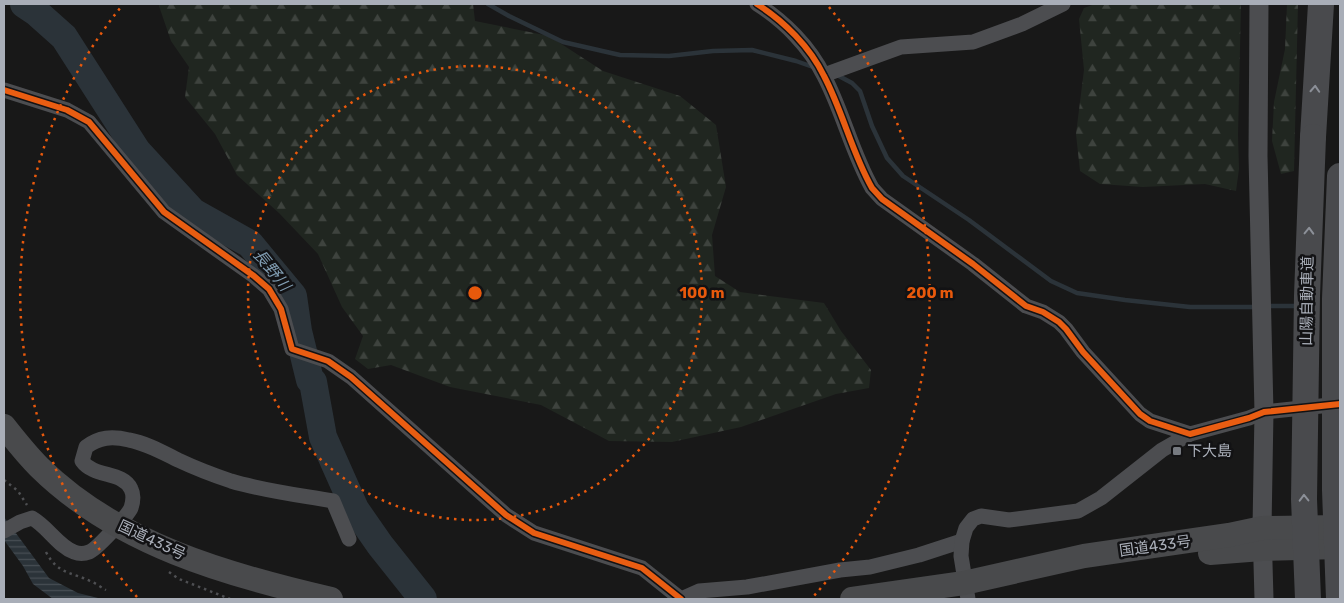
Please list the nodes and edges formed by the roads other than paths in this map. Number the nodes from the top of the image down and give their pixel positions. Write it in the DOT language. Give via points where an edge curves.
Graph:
graph roads {
  1 [pos="757,4"];
  2 [pos="1063,4"];
  3 [pos="1259,4"];
  4 [pos="1322,4"];
  5 [pos="824,75"];
  6 [pos="4,90"];
  7 [pos="1340,176"];
  8 [pos="1340,404"];
  9 [pos="1264,412"];
  10 [pos="4,426"];
  11 [pos="1190,434"];
  12 [pos="118,524"];
  13 [pos="1340,527"];
  14 [pos="4,531"];
  15 [pos="1262,538"];
  16 [pos="349,539"];
  17 [pos="962,541"];
  18 [pos="1340,546"];
  19 [pos="968,588"];
  20 [pos="331,599"];
  21 [pos="681,599"];
  22 [pos="852,599"];
  23 [pos="1264,599"];
  24 [pos="1308,599"];
  25 [pos="1339,599"];
  1 -- 5 [label="street" via="791,31"];
  2 -- 5 [label="street" via="973,42 901,47"];
  3 -- 9 [label="street" via="1258,156"];
  24 -- 4 [label="highway, 山陽自動車道, one-way, bridge" via="1304,500 1307,296"];
  5 -- 11 [label="street" via="866,179 882,199 1026,306 1059,322 1082,352 1140,414 1150,421"];
  6 -- 21 [label="street" via="67,110 88,122 164,212 269,289 281,309 292,348 328,361 351,377 506,514 534,533 642,568"];
  7 -- 25 [label="highway, 山陽自動車道, bridge" via="1335,299 1335,490"];
  8 -- 9 [label="street"];
  9 -- 11 [label="street"];
  9 -- 15 [label="street"];
  10 -- 12 [label="highway, 国道433号" via="58,484"];
  11 -- 17 [label="street" via="1162,450 1101,498 1078,511 1009,520 981,516 973,519 966,528"];
  12 -- 14 [label="street" via="99,546 82,554 65,547 42,524 26,520"];
  12 -- 16 [label="street" via="131,508 133,496 130,487 124,481 86,467 82,462 86,447 104,438 146,444 232,481 333,501"];
  12 -- 20 [label="highway, 国道433号" via="161,548 236,575"];
  13 -- 15 [label="highway, 国道433号"];
  15 -- 18 [label="highway, 国道433号"];
  15 -- 19 [label="highway, 国道433号" via="1229,535 1084,556"];
  15 -- 23 [label="street"];
  17 -- 19 [label="street" via="961,560"];
  17 -- 21 [label="street" via="870,567 747,587 699,591"];
  19 -- 22 [label="highway, 国道433号"];
}
